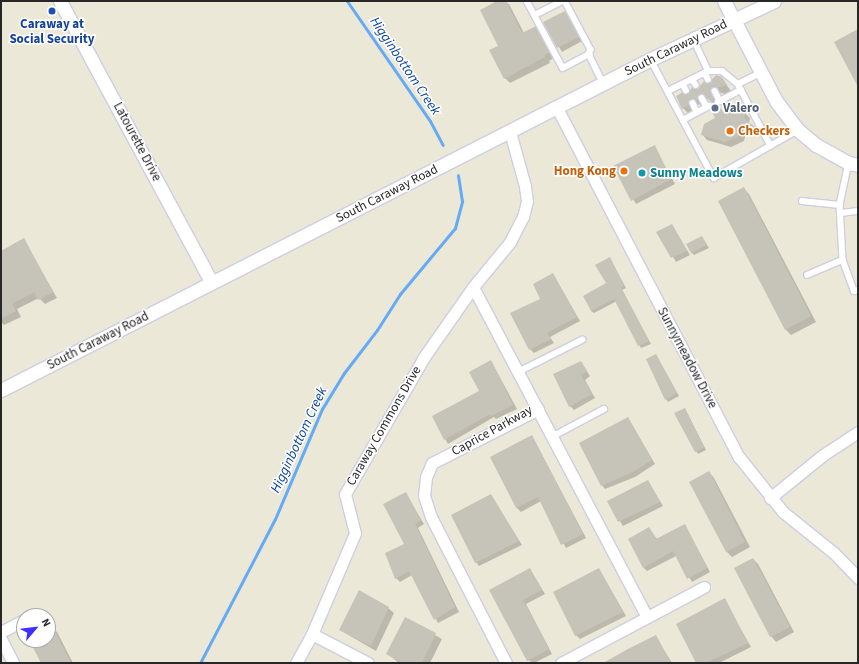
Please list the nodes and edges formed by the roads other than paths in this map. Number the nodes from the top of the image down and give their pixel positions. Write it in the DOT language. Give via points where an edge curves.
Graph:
graph roads {
  1 [pos="60,1"];
  2 [pos="527,1"];
  3 [pos="562,1"];
  4 [pos="566,1"];
  5 [pos="724,1"];
  6 [pos="774,1"];
  7 [pos="535,16"];
  8 [pos="734,19"];
  9 [pos="692,39"];
  10 [pos="589,54"];
  11 [pos="651,59"];
  12 [pos="707,72"];
  13 [pos="761,73"];
  14 [pos="692,79"];
  15 [pos="708,79"];
  16 [pos="603,83"];
  17 [pos="683,84"];
  18 [pos="696,85"];
  19 [pos="740,87"];
  20 [pos="686,90"];
  21 [pos="668,91"];
  22 [pos="715,91"];
  23 [pos="702,98"];
  24 [pos="693,103"];
  25 [pos="557,108"];
  26 [pos="697,112"];
  27 [pos="683,120"];
  28 [pos="798,130"];
  29 [pos="510,132"];
  30 [pos="771,146"];
  31 [pos="853,164"];
  32 [pos="802,201"];
  33 [pos="840,205"];
  34 [pos="858,211"];
  35 [pos="841,213"];
  36 [pos="843,260"];
  37 [pos="807,275"];
  38 [pos="212,282"];
  39 [pos="473,287"];
  40 [pos="858,290"];
  41 [pos="582,340"];
  42 [pos="518,372"];
  43 [pos="1,390"];
  44 [pos="538,409"];
  45 [pos="604,409"];
  46 [pos="858,432"];
  47 [pos="552,437"];
  48 [pos="770,498"];
  49 [pos="858,578"];
  50 [pos="704,587"];
  51 [pos="647,617"];
  52 [pos="16,624"];
  53 [pos="1,632"];
  54 [pos="312,634"];
  55 [pos="1,639"];
  56 [pos="14,663"];
  57 [pos="296,663"];
  58 [pos="368,663"];
  59 [pos="506,663"];
  60 [pos="561,663"];
  1 -- 38 [label="street, Latourette Drive"];
  2 -- 7 [label="lane"];
  3 -- 7 [label="lane"];
  4 -- 10 [label="lane" via="591,50"];
  5 -- 8 [label="street"];
  6 -- 8 [label="street, South Caraway Road"];
  7 -- 10 [label="lane" via="563,68"];
  8 -- 9 [label="street, South Caraway Road"];
  8 -- 13 [label="street"];
  9 -- 11 [label="street, South Caraway Road"];
  9 -- 12 [label="lane"];
  10 -- 16 [label="lane"];
  11 -- 16 [label="street, South Caraway Road"];
  11 -- 21 [label="lane"];
  12 -- 14 [label="lane"];
  12 -- 15 [label="lane"];
  12 -- 19 [label="lane" via="722,71"];
  13 -- 19 [label="lane"];
  13 -- 28 [label="street" via="776,101"];
  14 -- 17 [label="lane"];
  14 -- 18 [label="lane"];
  16 -- 25 [label="street, South Caraway Road"];
  17 -- 20 [label="lane"];
  17 -- 21 [label="lane"];
  19 -- 22 [label="lane" via="719,101"];
  19 -- 30 [label="lane"];
  21 -- 27 [label="lane"];
  23 -- 26 [label="lane" via="708,107"];
  24 -- 26 [label="lane"];
  25 -- 29 [label="street, South Caraway Road"];
  25 -- 48 [label="street, Sunnymeadow Drive" via="739,457"];
  26 -- 27 [label="lane"];
  27 -- 30 [label="lane" via="714,178"];
  28 -- 30 [label="lane"];
  28 -- 31 [label="street" via="816,145"];
  29 -- 38 [label="street, South Caraway Road"];
  29 -- 39 [label="street" via="525,186 526,208 510,242"];
  31 -- 33 [label="lane"];
  32 -- 33 [label="lane"];
  33 -- 35 [label="lane"];
  34 -- 35 [label="lane"];
  35 -- 36 [label="lane"];
  36 -- 37 [label="lane"];
  36 -- 40 [label="lane" via="854,291"];
  38 -- 43 [label="street, South Caraway Road"];
  39 -- 42 [label="street, Caprice Parkway"];
  39 -- 54 [label="street, Caraway Commons Drive" via="424,357 345,494 355,533"];
  41 -- 42 [label="lane"];
  42 -- 44 [label="street, Caprice Parkway"];
  44 -- 47 [label="street"];
  44 -- 59 [label="street, Caprice Parkway" via="432,463 426,477 424,496 431,517"];
  45 -- 47 [label="lane"];
  46 -- 48 [label="street" via="823,455"];
  47 -- 51 [label="street"];
  48 -- 49 [label="street, Sunnymeadow Drive" via="834,553"];
  50 -- 51 [label="street"];
  51 -- 60 [label="street"];
  52 -- 53 [label="street"];
  54 -- 57 [label="street, Caraway Commons Drive"];
  54 -- 58 [label="street"];
  55 -- 56 [label="street"];
}
